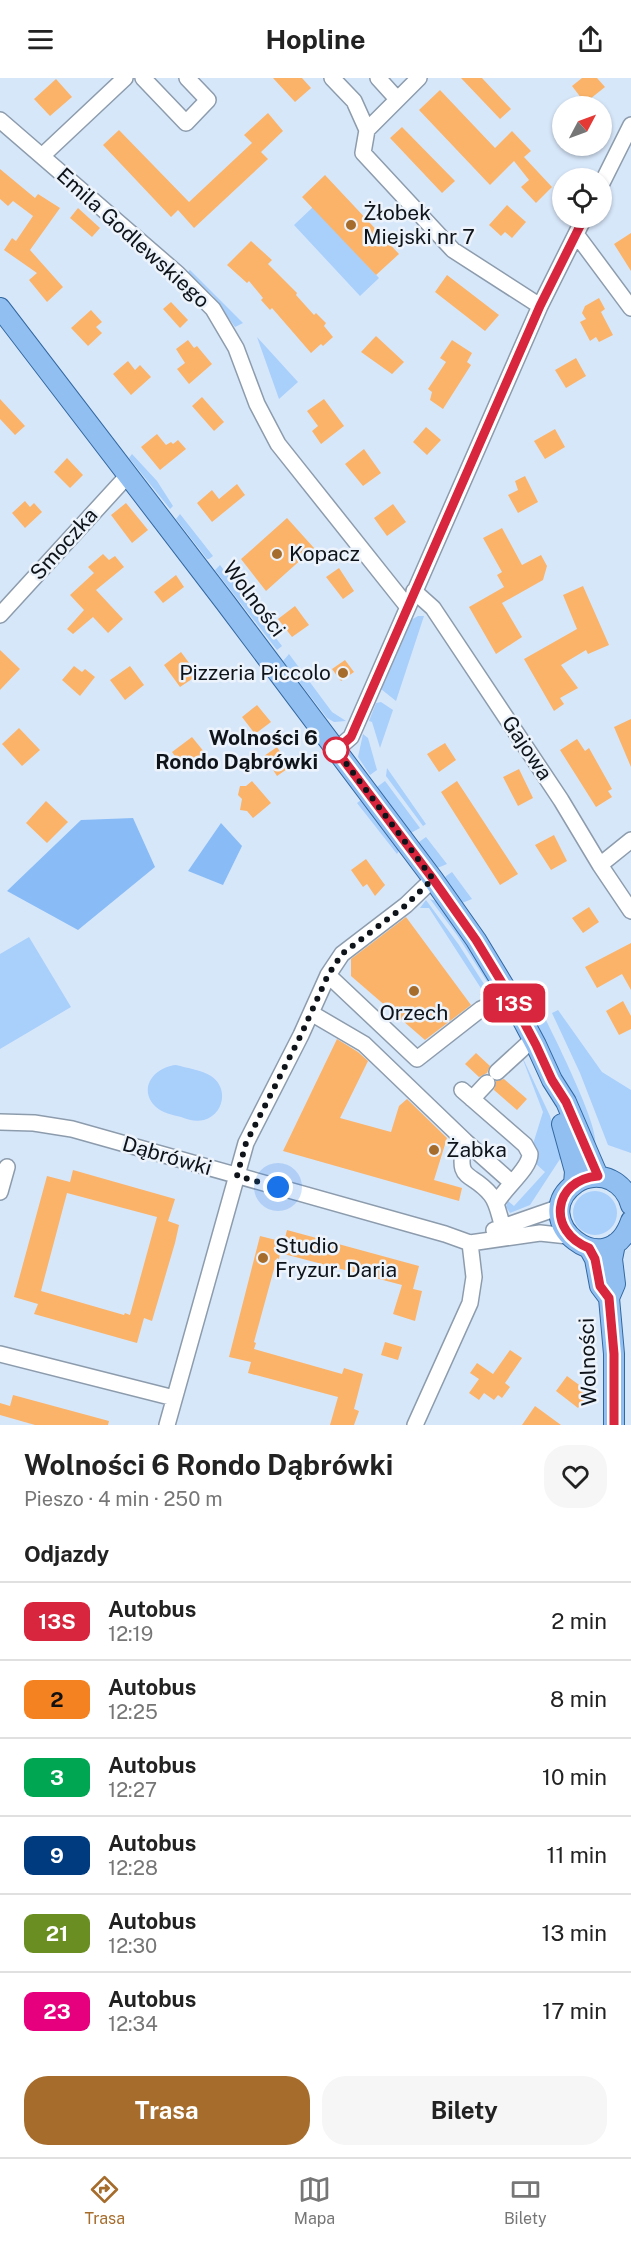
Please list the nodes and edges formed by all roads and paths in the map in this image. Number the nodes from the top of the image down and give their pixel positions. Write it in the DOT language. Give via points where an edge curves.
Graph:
graph roads {
  1 [pos="125,78"];
  2 [pos="143,78"];
  3 [pos="188,78"];
  4 [pos="332,78"];
  5 [pos="378,78"];
  6 [pos="419,78"];
  7 [pos="397,99"];
  8 [pos="0,120"];
  9 [pos="631,125"];
  10 [pos="367,130"];
  11 [pos="42,156"];
  12 [pos="610,168"];
  13 [pos="579,228"];
  14 [pos="576,234"];
  15 [pos="540,306"];
  16 [pos="0,308"];
  17 [pos="631,308"];
  18 [pos="129,474"];
  19 [pos="414,591"];
  20 [pos="407,606"];
  21 [pos="0,615"];
  22 [pos="336,750"];
  23 [pos="631,840"];
  24 [pos="600,865"];
  25 [pos="433,879"];
  26 [pos="631,911"];
  27 [pos="328,975"];
  28 [pos="510,996"];
  29 [pos="311,1013"];
  30 [pos="533,1040"];
  31 [pos="552,1080"];
  32 [pos="0,1122"];
  33 [pos="465,1142"];
  34 [pos="7,1167"];
  35 [pos="237,1176"];
  36 [pos="598,1176"];
  37 [pos="511,1182"];
  38 [pos="574,1184"];
  39 [pos="0,1192"];
  40 [pos="630,1200"];
  41 [pos="496,1204"];
  42 [pos="560,1207"];
  43 [pos="631,1221"];
  44 [pos="503,1227"];
  45 [pos="568,1236"];
  46 [pos="470,1244"];
  47 [pos="615,1244"];
  48 [pos="589,1248"];
  49 [pos="609,1298"];
  50 [pos="0,1354"];
  51 [pos="174,1398"];
  52 [pos="167,1425"];
  53 [pos="415,1425"];
  54 [pos="614,1425"];
  1 -- 11 [label="street"];
  2 -- 3 [label="street" via="186,123 208,100"];
  4 -- 10 [label="street" via="354,101"];
  5 -- 7 [label="street"];
  6 -- 7 [label="street"];
  7 -- 10 [label="street"];
  8 -- 11 [label="street, Emila Godlewskiego"];
  9 -- 12 [label="street"];
  10 -- 15 [label="street" via="363,153 453,250"];
  11 -- 20 [label="street, Emila Godlewskiego" via="213,309 236,348 257,405 278,444"];
  13 -- 14 [label="street"];
  14 -- 15 [label="street"];
  14 -- 17 [label="street"];
  15 -- 19 [label="street"];
  16 -- 18 [label="main road, Wolności"];
  18 -- 21 [label="street, Smoczka"];
  18 -- 22 [label="main road, Wolności"];
  19 -- 20 [label="street"];
  19 -- 24 [label="street, Gajowa" via="433,608"];
  20 -- 22 [label="street" via="351,737"];
  22 -- 25 [label="main road, Wolności"];
  23 -- 24 [label="street"];
  24 -- 26 [label="street, Gajowa"];
  25 -- 27 [label="street" via="342,954"];
  25 -- 28 [label="main road, Wolności"];
  27 -- 28 [label="street" via="417,1059 481,1009"];
  27 -- 29 [label="street"];
  28 -- 30 [label="main road, Wolności"];
  29 -- 33 [label="street" via="364,1044"];
  29 -- 35 [label="street" via="242,1152"];
  30 -- 31 [label="main road, Wolności"];
  30 -- 37 [label="street" via="467,1095 528,1150 528,1164"];
  31 -- 36 [label="main road, Wolności" via="566,1102"];
  31 -- 38 [label="main road, Wolności" via="570,1145"];
  32 -- 35 [label="street, Dąbrówki" via="72,1129"];
  33 -- 37 [label="street"];
  33 -- 41 [label="street" via="463,1171 489,1192"];
  34 -- 39 [label="street"];
  35 -- 46 [label="street, Dąbrówki"];
  35 -- 51 [label="street"];
  36 -- 38 [label="main road"];
  36 -- 40 [label="main road" via="620,1186"];
  37 -- 41 [label="street"];
  38 -- 42 [label="main road"];
  41 -- 44 [label="street"];
  42 -- 44 [label="street"];
  42 -- 45 [label="main road"];
  43 -- 47 [label="main road"];
  44 -- 46 [label="street"];
  45 -- 46 [label="street" via="540,1233"];
  45 -- 48 [label="main road"];
  46 -- 53 [label="street" via="474,1277 471,1303"];
  47 -- 48 [label="main road"];
  47 -- 49 [label="main road, Wolności" via="615,1284"];
  48 -- 49 [label="main road, Wolności" via="600,1286"];
  49 -- 54 [label="main road, Wolności"];
  50 -- 51 [label="street"];
  51 -- 52 [label="street"];
}
